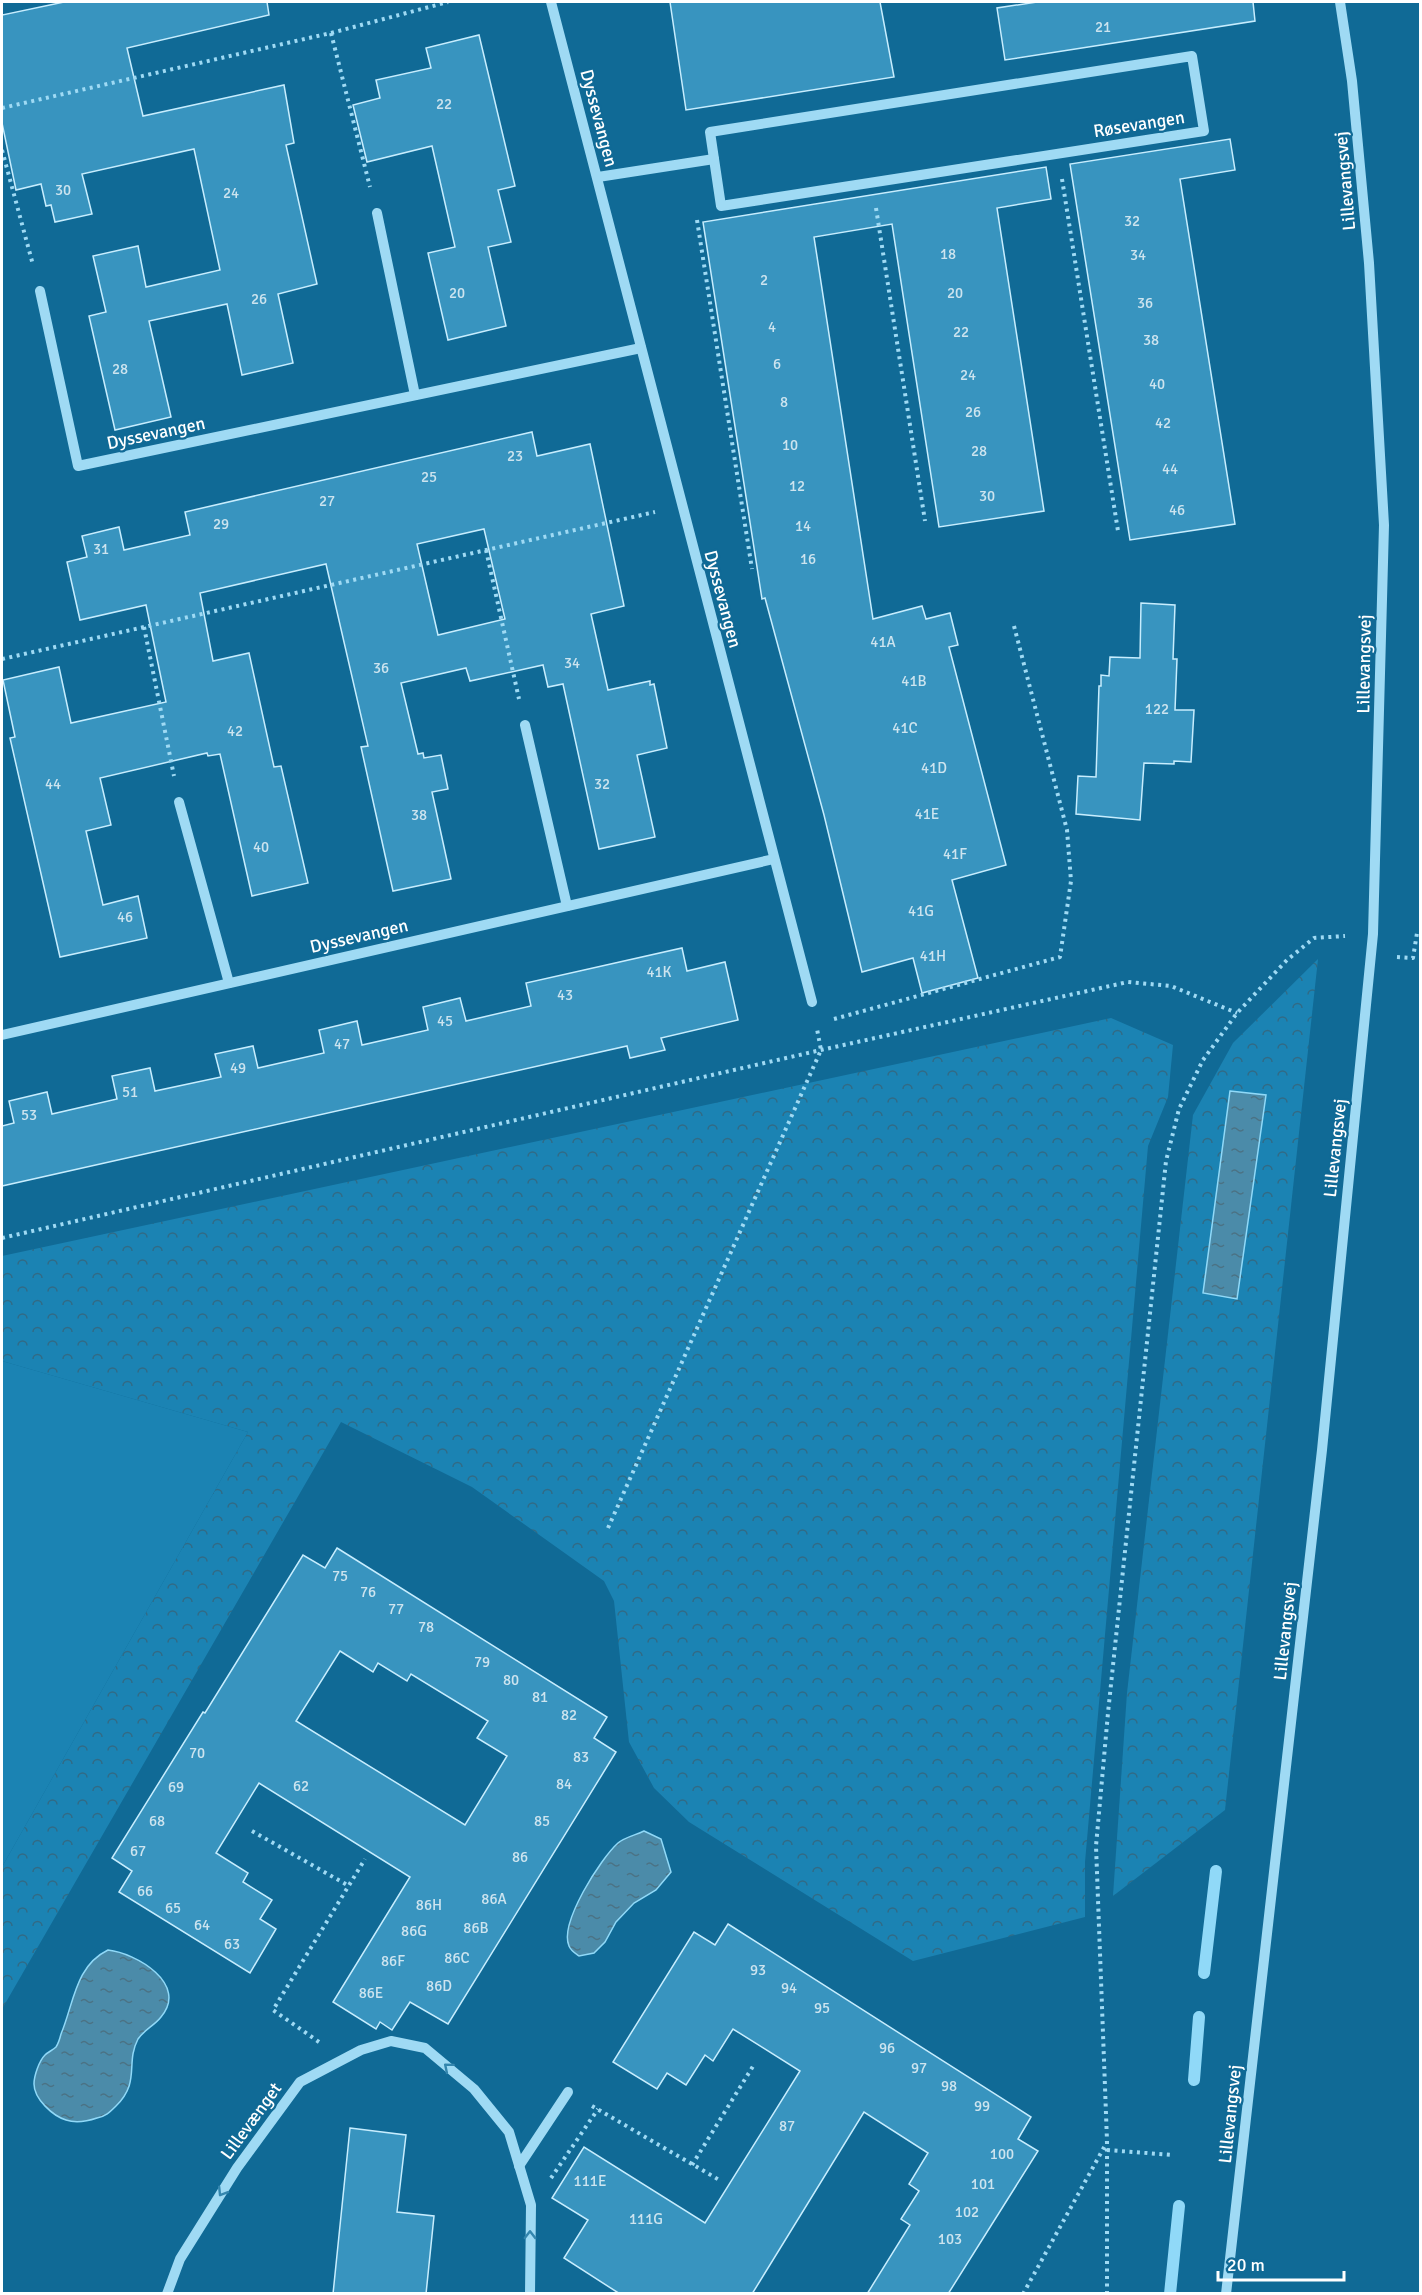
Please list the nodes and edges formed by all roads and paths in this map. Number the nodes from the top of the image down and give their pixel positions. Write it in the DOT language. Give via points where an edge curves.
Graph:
graph roads {
  1 [pos="448,2"];
  2 [pos="551,2"];
  3 [pos="1340,2"];
  4 [pos="331,33"];
  5 [pos="2,108"];
  6 [pos="2,150"];
  7 [pos="1058,153"];
  8 [pos="714,159"];
  9 [pos="598,177"];
  10 [pos="872,182"];
  11 [pos="722,206"];
  12 [pos="376,213"];
  13 [pos="40,291"];
  14 [pos="641,348"];
  15 [pos="415,395"];
  16 [pos="682,506"];
  17 [pos="925,521"];
  18 [pos="1118,531"];
  19 [pos="486,550"];
  20 [pos="752,569"];
  21 [pos="1014,626"];
  22 [pos="144,627"];
  23 [pos="2,659"];
  24 [pos="525,725"];
  25 [pos="179,802"];
  26 [pos="774,859"];
  27 [pos="567,906"];
  28 [pos="1314,938"];
  29 [pos="230,983"];
  30 [pos="812,1002"];
  31 [pos="1238,1013"];
  32 [pos="827,1020"];
  33 [pos="2,1035"];
  34 [pos="821,1050"];
  35 [pos="2,1238"];
  36 [pos="608,1528"];
  37 [pos="252,1831"];
  38 [pos="365,1859"];
  39 [pos="348,1886"];
  40 [pos="344,2059"];
  41 [pos="755,2063"];
  42 [pos="568,2092"];
  43 [pos="598,2109"];
  44 [pos="1107,2141"];
  45 [pos="1107,2150"];
  46 [pos="1172,2155"];
  47 [pos="692,2165"];
  48 [pos="519,2166"];
  49 [pos="721,2181"];
  50 [pos="531,2205"];
  51 [pos="167,2294"];
  52 [pos="530,2294"];
  53 [pos="1023,2294"];
  54 [pos="1107,2294"];
  55 [pos="1226,2294"];
  1 -- 4 [label="path"];
  2 -- 9 [label="street, Dyssevangen"];
  3 -- 55 [label="street, Lillevangsvej" via="1352,81 1369,263 1384,525 1373,934 1322,1450"];
  4 -- 5 [label="path"];
  4 -- 12 [label="path"];
  6 -- 13 [label="path"];
  7 -- 8 [label="street, Røsevangen" via="1204,131 1192,56 710,132"];
  7 -- 10 [label="street, Røsevangen"];
  7 -- 18 [label="path"];
  8 -- 9 [label="street"];
  8 -- 11 [label="street, Røsevangen"];
  9 -- 14 [label="street, Dyssevangen"];
  10 -- 11 [label="street, Røsevangen"];
  10 -- 17 [label="path"];
  11 -- 20 [label="path" via="695,210"];
  12 -- 15 [label="street"];
  13 -- 15 [label="street, Dyssevangen" via="78,466"];
  14 -- 15 [label="street, Dyssevangen"];
  14 -- 16 [label="street, Dyssevangen"];
  16 -- 19 [label="path"];
  16 -- 26 [label="street, Dyssevangen"];
  19 -- 22 [label="path"];
  19 -- 24 [label="path"];
  21 -- 32 [label="path" via="1067,830 1071,881 1060,957"];
  22 -- 23 [label="path"];
  22 -- 25 [label="path"];
  24 -- 27 [label="street"];
  25 -- 29 [label="street"];
  26 -- 27 [label="street, Dyssevangen"];
  26 -- 30 [label="street, Dyssevangen"];
  27 -- 29 [label="street, Dyssevangen"];
  28 -- 31 [label="path" via="1287,960"];
  29 -- 33 [label="street, Dyssevangen"];
  31 -- 34 [label="path" via="1171,987 1128,982"];
  31 -- 44 [label="path" via="1203,1060 1179,1108 1166,1161 1096,1846"];
  34 -- 35 [label="path"];
  34 -- 36 [label="path"];
  37 -- 39 [label="path"];
  38 -- 39 [label="path"];
  39 -- 40 [label="path" via="273,2010"];
  48 -- 40 [label="street, Lillevænget, one-way" via="509,2132 474,2089 425,2048 391,2042"];
  40 -- 51 [label="street, Lillevænget, one-way" via="300,2082 237,2168 180,2259"];
  41 -- 47 [label="path"];
  42 -- 43 [label="path"];
  42 -- 48 [label="street"];
  43 -- 47 [label="path"];
  43 -- 50 [label="path"];
  44 -- 45 [label="path"];
  44 -- 53 [label="path"];
  45 -- 46 [label="path"];
  45 -- 54 [label="path"];
  47 -- 49 [label="path"];
  48 -- 50 [label="street, Lillevænget"];
  52 -- 50 [label="street, Lillevænget, one-way"];
}
